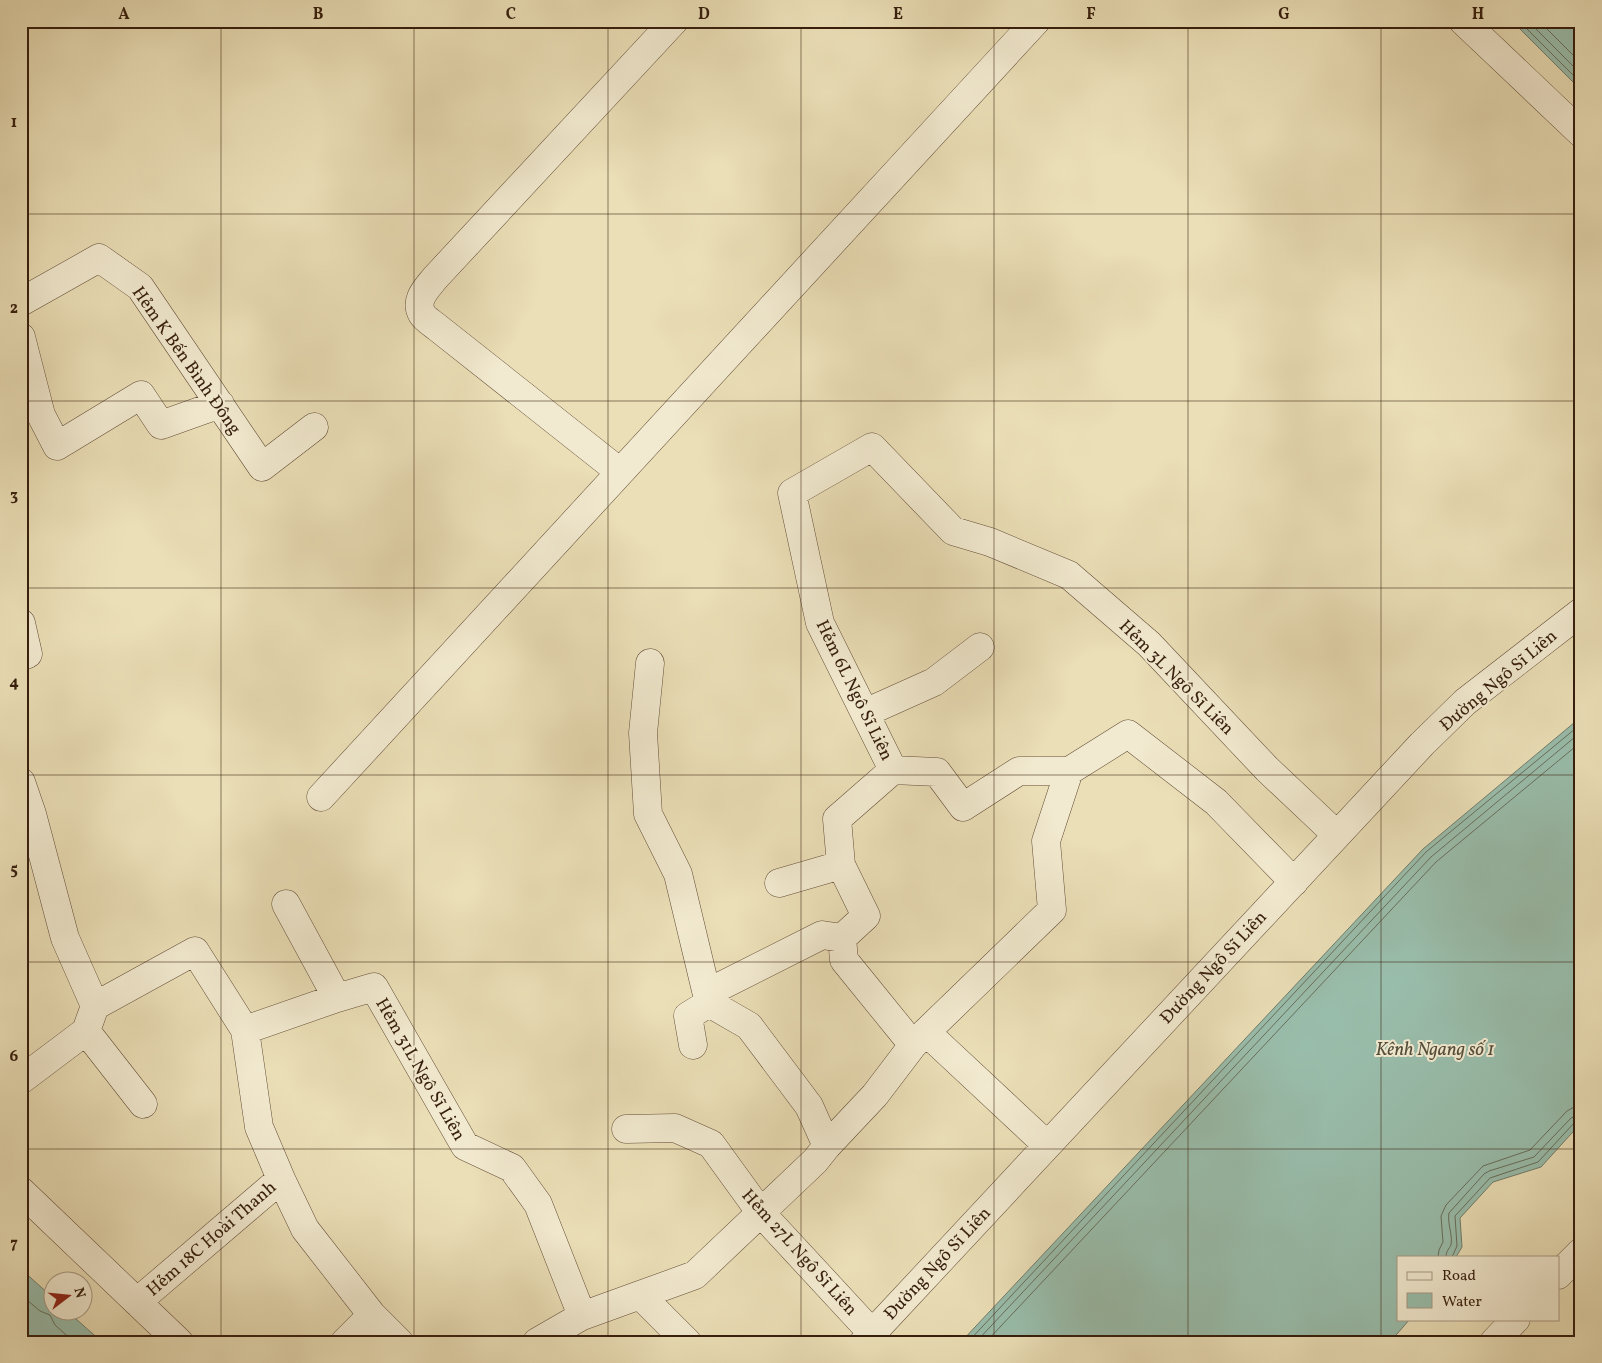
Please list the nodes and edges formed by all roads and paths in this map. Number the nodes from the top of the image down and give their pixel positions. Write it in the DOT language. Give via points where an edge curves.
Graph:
graph roads {
  1 [pos="674,21"];
  2 [pos="1036,21"];
  3 [pos="1463,21"];
  4 [pos="1581,133"];
  5 [pos="21,302"];
  6 [pos="21,337"];
  7 [pos="220,404"];
  8 [pos="30,410"];
  9 [pos="314,427"];
  10 [pos="831,469"];
  11 [pos="620,472"];
  12 [pos="1581,612"];
  13 [pos="21,623"];
  14 [pos="980,647"];
  15 [pos="21,657"];
  16 [pos="650,663"];
  17 [pos="865,713"];
  18 [pos="893,770"];
  19 [pos="1069,771"];
  20 [pos="21,782"];
  21 [pos="321,797"];
  22 [pos="1337,835"];
  23 [pos="841,865"];
  24 [pos="1294,882"];
  25 [pos="779,883"];
  26 [pos="286,904"];
  27 [pos="842,938"];
  28 [pos="337,998"];
  29 [pos="708,998"];
  30 [pos="96,1006"];
  31 [pos="245,1030"];
  32 [pos="86,1032"];
  33 [pos="920,1039"];
  34 [pos="693,1045"];
  35 [pos="21,1080"];
  36 [pos="144,1104"];
  37 [pos="626,1129"];
  38 [pos="1047,1145"];
  39 [pos="827,1146"];
  40 [pos="281,1179"];
  41 [pos="21,1191"];
  42 [pos="761,1213"];
  43 [pos="1581,1252"];
  44 [pos="1560,1273"];
  45 [pos="640,1295"];
  46 [pos="137,1302"];
  47 [pos="372,1315"];
  48 [pos="582,1316"];
  49 [pos="1515,1320"];
  50 [pos="868,1337"];
  51 [pos="179,1342"];
  52 [pos="345,1342"];
  53 [pos="399,1342"];
  54 [pos="537,1342"];
  55 [pos="687,1342"];
  56 [pos="1494,1342"];
  1 -- 11 [label="street" via="435,278 422,293 420,304 422,314"];
  2 -- 11 [label="street"];
  3 -- 4 [label="street"];
  5 -- 7 [label="street, Hẻm K Bến Bình Đông" via="99,258 140,287"];
  6 -- 8 [label="street"];
  7 -- 8 [label="street" via="162,425 141,395 57,446 41,415"];
  7 -- 9 [label="street, Hẻm K Bến Bình Đông" via="262,467"];
  10 -- 17 [label="street, Hẻm 6L Ngô Sĩ Liên" via="792,493 820,623"];
  10 -- 22 [label="street, Hẻm 3L Ngô Sĩ Liên" via="872,447 953,531 990,542 1069,576 1149,644 1267,769"];
  11 -- 21 [label="street"];
  12 -- 22 [label="street, Đường Ngô Sĩ Liên" via="1465,702"];
  13 -- 15 [label="street" via="28,654"];
  14 -- 17 [label="street" via="934,682"];
  16 -- 29 [label="street" via="643,733 648,814 678,874"];
  17 -- 18 [label="street, Hẻm 6L Ngô Sĩ Liên"];
  18 -- 19 [label="street, Hẻm 6L Ngô Sĩ Liên" via="937,772 963,807 1019,770"];
  18 -- 23 [label="street" via="837,819"];
  19 -- 24 [label="street" via="1128,734 1216,802"];
  19 -- 33 [label="street" via="1046,841 1052,910"];
  20 -- 30 [label="street" via="65,938"];
  22 -- 24 [label="street, Đường Ngô Sĩ Liên"];
  23 -- 25 [label="street"];
  23 -- 27 [label="street" via="866,916"];
  24 -- 38 [label="street, Đường Ngô Sĩ Liên"];
  26 -- 28 [label="street"];
  27 -- 29 [label="street" via="822,935"];
  27 -- 33 [label="street" via="844,960"];
  28 -- 31 [label="street"];
  28 -- 48 [label="street, Hẻm 31L Ngô Sĩ Liên" via="374,987 465,1146 512,1168 538,1204"];
  29 -- 34 [label="street" via="688,1016"];
  29 -- 39 [label="street" via="749,1026 809,1106"];
  30 -- 31 [label="street, Hẻm 18C Hoài Thanh" via="195,952"];
  30 -- 32 [label="street"];
  31 -- 40 [label="street, Hẻm 18C Hoài Thanh" via="259,1127"];
  32 -- 35 [label="street"];
  32 -- 36 [label="street"];
  33 -- 38 [label="street"];
  33 -- 39 [label="street"];
  37 -- 42 [label="street, Hẻm 27L Ngô Sĩ Liên" via="675,1128 711,1144"];
  38 -- 50 [label="street, Đường Ngô Sĩ Liên"];
  39 -- 42 [label="street"];
  40 -- 46 [label="street, Hẻm 18C Hoài Thanh"];
  40 -- 47 [label="street" via="305,1229"];
  41 -- 46 [label="street"];
  42 -- 45 [label="street" via="695,1275"];
  42 -- 50 [label="street, Hẻm 27L Ngô Sĩ Liên"];
  43 -- 44 [label="street"];
  45 -- 48 [label="street"];
  45 -- 55 [label="street"];
  46 -- 51 [label="street"];
  47 -- 52 [label="street"];
  47 -- 53 [label="street"];
  48 -- 54 [label="street"];
  49 -- 56 [label="street"];
}
